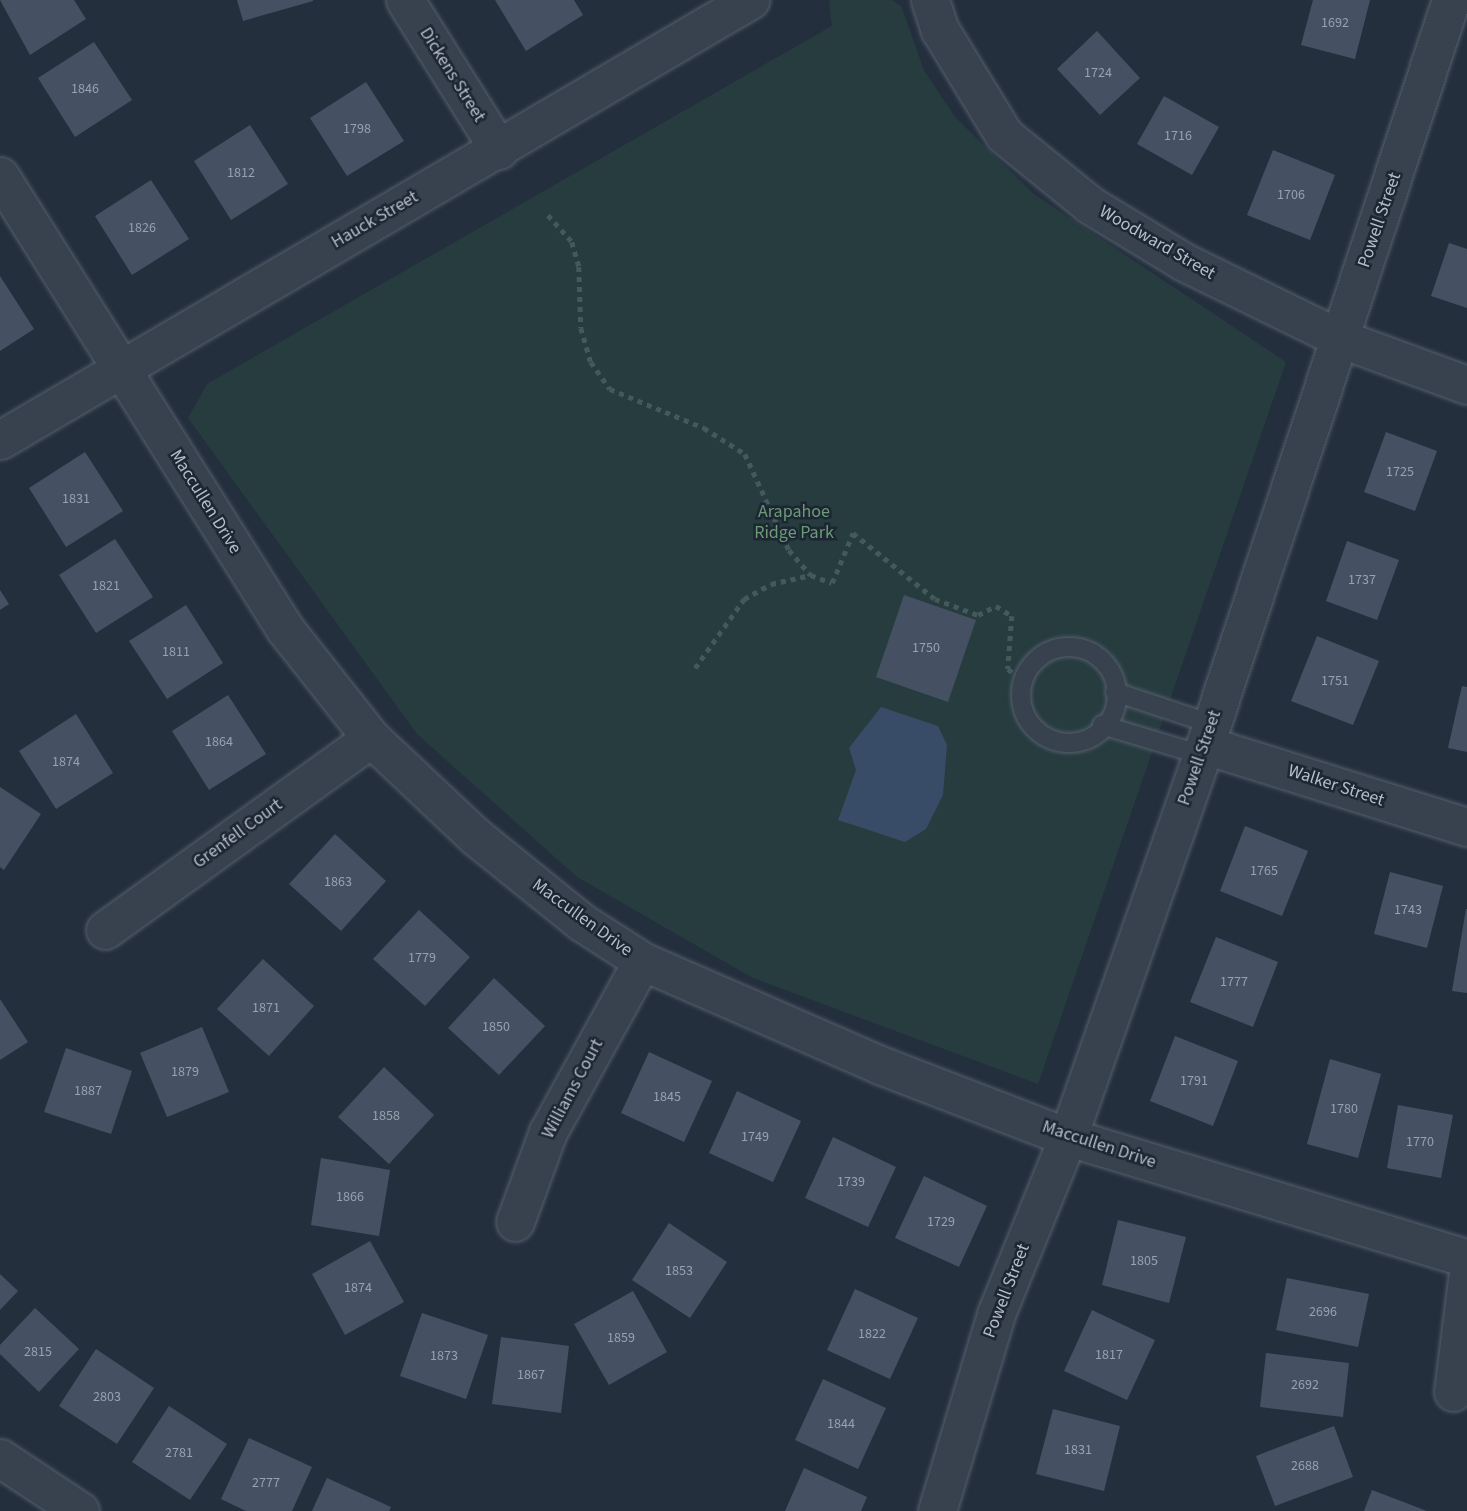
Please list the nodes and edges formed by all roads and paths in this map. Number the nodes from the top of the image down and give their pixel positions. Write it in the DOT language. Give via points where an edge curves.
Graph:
graph roads {
  1 [pos="405,0"];
  2 [pos="750,0"];
  3 [pos="930,0"];
  4 [pos="1451,0"];
  5 [pos="499,150"];
  6 [pos="0,176"];
  7 [pos="548,215"];
  8 [pos="1339,338"];
  9 [pos="119,366"];
  10 [pos="1467,385"];
  11 [pos="0,440"];
  12 [pos="811,575"];
  13 [pos="695,668"];
  14 [pos="1026,682"];
  15 [pos="1115,692"];
  16 [pos="1102,724"];
  17 [pos="371,738"];
  18 [pos="1206,741"];
  19 [pos="1467,827"];
  20 [pos="106,930"];
  21 [pos="642,961"];
  22 [pos="1068,1137"];
  23 [pos="515,1222"];
  24 [pos="1467,1258"];
  25 [pos="1467,1279"];
  26 [pos="1453,1392"];
  27 [pos="0,1458"];
  28 [pos="80,1511"];
  29 [pos="937,1511"];
  1 -- 5 [label="street, Dickens Street"];
  2 -- 5 [label="street, Hauck Street"];
  3 -- 8 [label="street, Woodward Street" via="953,54 1004,135 1114,219"];
  4 -- 8 [label="street, Powell Street"];
  5 -- 9 [label="street, Hauck Street"];
  6 -- 9 [label="street, Maccullen Drive"];
  7 -- 12 [label="path" via="572,242 579,267 580,328 591,362 610,389 704,428 745,454 789,550"];
  8 -- 10 [label="street, Woodward Street"];
  8 -- 18 [label="street, Powell Street"];
  9 -- 11 [label="street, Hauck Street"];
  9 -- 17 [label="street, Maccullen Drive" via="285,629"];
  12 -- 13 [label="path" via="771,584 744,599"];
  12 -- 14 [label="path" via="832,583 853,533 935,599 978,615 996,606 1012,616 1008,669"];
  14 -- 15 [label="lane" via="1043,656 1070,644 1087,646 1107,662"];
  14 -- 16 [label="lane" via="1024,716 1051,742 1091,743"];
  15 -- 16 [label="lane"];
  15 -- 18 [label="lane"];
  16 -- 18 [label="lane"];
  17 -- 20 [label="street, Grenfell Court"];
  17 -- 21 [label="street, Maccullen Drive" via="475,836 583,923"];
  18 -- 19 [label="street, Walker Street"];
  18 -- 22 [label="street, Powell Street"];
  21 -- 22 [label="street, Maccullen Drive" via="880,1065"];
  21 -- 23 [label="street, Williams Court" via="548,1132"];
  22 -- 24 [label="street, Maccullen Drive"];
  22 -- 29 [label="street, Powell Street" via="996,1314"];
  25 -- 26 [label="street"];
  27 -- 28 [label="street"];
}
